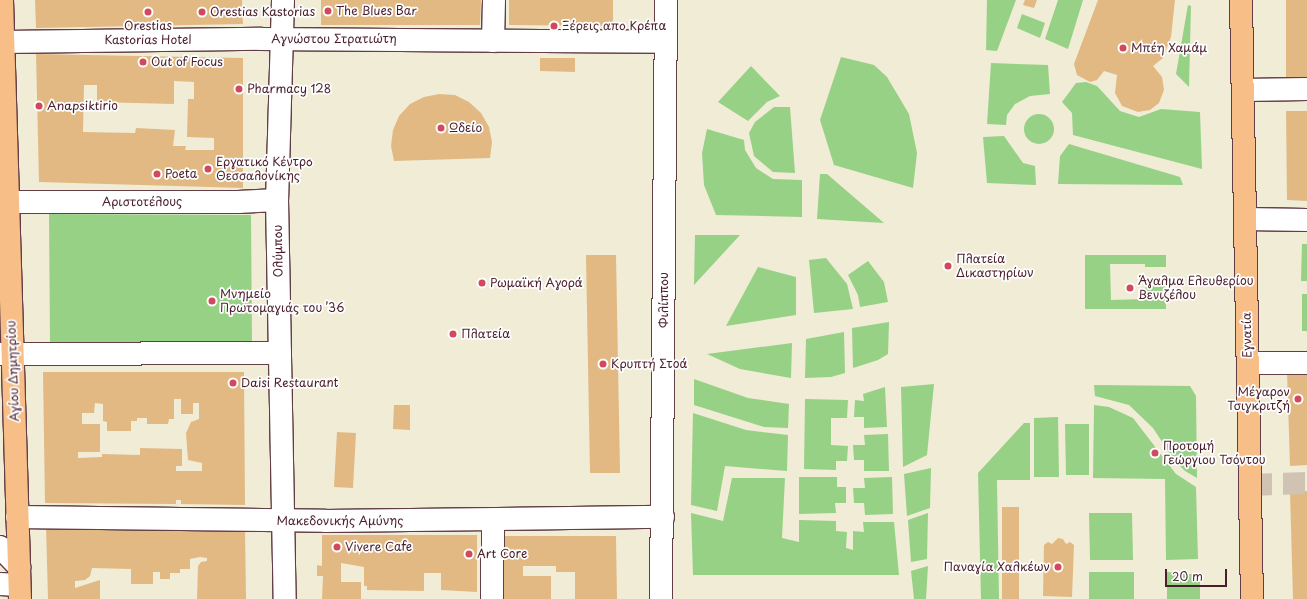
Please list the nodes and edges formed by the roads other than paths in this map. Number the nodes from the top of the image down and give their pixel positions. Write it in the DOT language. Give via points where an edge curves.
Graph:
graph roads {
  1 [pos="2,0"];
  2 [pos="282,0"];
  3 [pos="494,0"];
  4 [pos="666,0"];
  5 [pos="1241,0"];
  6 [pos="283,39"];
  7 [pos="492,41"];
  8 [pos="3,42"];
  9 [pos="666,42"];
  10 [pos="1307,89"];
  11 [pos="1243,90"];
  12 [pos="277,200"];
  13 [pos="7,202"];
  14 [pos="1245,219"];
  15 [pos="1307,220"];
  16 [pos="280,353"];
  17 [pos="4,357"];
  18 [pos="1248,363"];
  19 [pos="1307,363"];
  20 [pos="17,517"];
  21 [pos="663,517"];
  22 [pos="284,521"];
  23 [pos="493,521"];
  24 [pos="0,547"];
  25 [pos="14,584"];
  26 [pos="285,599"];
  27 [pos="492,599"];
  28 [pos="661,599"];
  29 [pos="1252,599"];
  1 -- 8 [label="main road, Αγίου Δημητρίου"];
  2 -- 6 [label="street, Ολύμπου"];
  3 -- 7 [label="street"];
  4 -- 9 [label="street, Φιλίππου"];
  5 -- 11 [label="main road, Εγνατία"];
  6 -- 7 [label="street, Αγνώστου Στρατιώτη"];
  6 -- 8 [label="street, Αγνώστου Στρατιώτη"];
  6 -- 12 [label="street, Ολύμπου"];
  7 -- 9 [label="street, Αγνώστου Στρατιώτη"];
  8 -- 13 [label="main road, Αγίου Δημητρίου"];
  9 -- 21 [label="street, Φιλίππου"];
  10 -- 11 [label="street"];
  11 -- 14 [label="main road, Εγνατία"];
  12 -- 13 [label="street, Αριστοτέλους"];
  12 -- 16 [label="street, Ολύμπου"];
  13 -- 17 [label="main road, Αγίου Δημητρίου"];
  14 -- 15 [label="street"];
  14 -- 18 [label="main road, Εγνατία"];
  16 -- 17 [label="street"];
  16 -- 22 [label="street, Ολύμπου"];
  17 -- 20 [label="main road, Αγίου Δημητρίου"];
  18 -- 19 [label="street"];
  18 -- 29 [label="main road, Εγνατία"];
  20 -- 22 [label="street, Μακεδονικής Αμύνης"];
  20 -- 25 [label="main road, Αγίου Δημητρίου"];
  21 -- 23 [label="street, Μακεδονικής Αμύνης"];
  21 -- 28 [label="street, Φιλίππου"];
  22 -- 23 [label="street, Μακεδονικής Αμύνης"];
  22 -- 26 [label="street, Ολύμπου"];
  23 -- 27 [label="street"];
  24 -- 25 [label="street"];
}
